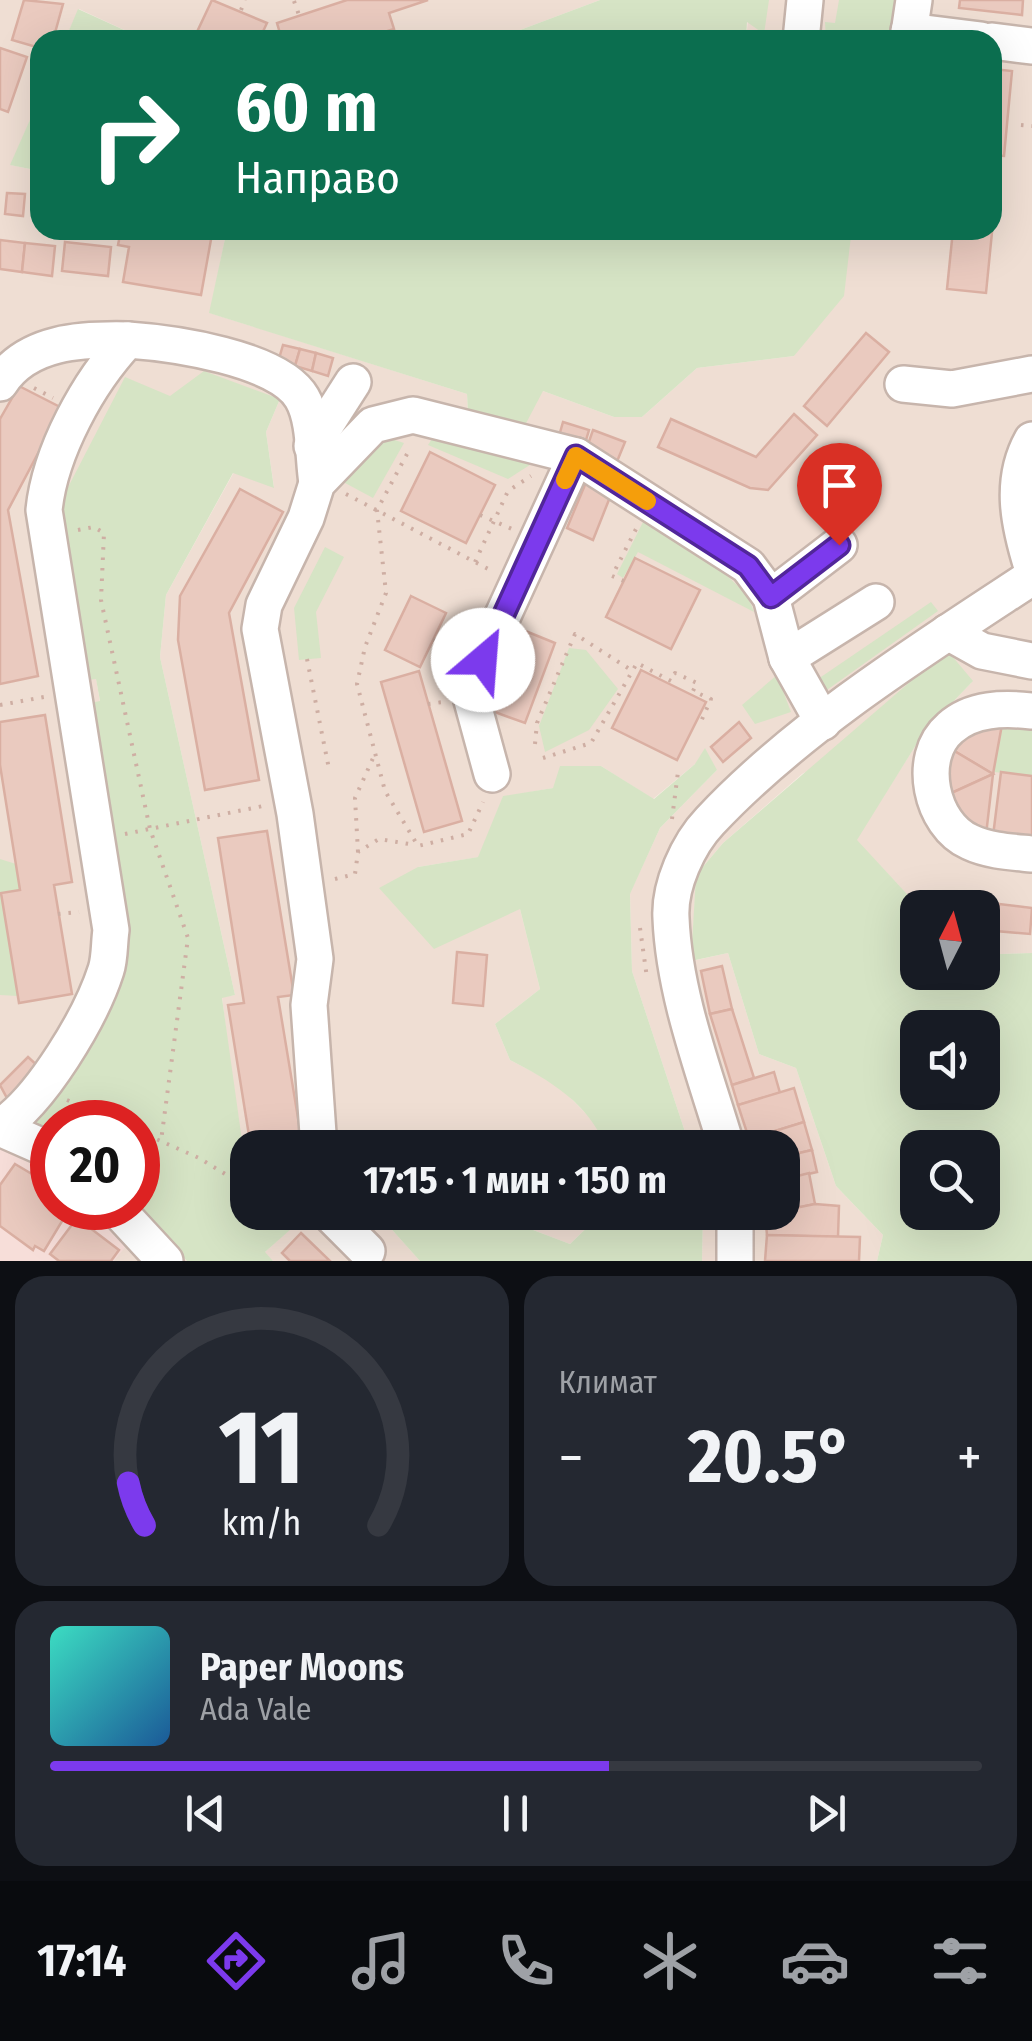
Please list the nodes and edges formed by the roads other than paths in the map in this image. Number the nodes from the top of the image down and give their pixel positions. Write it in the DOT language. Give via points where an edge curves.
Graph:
graph roads {
  1 [pos="805,0"];
  2 [pos="911,24"];
  3 [pos="802,30"];
  4 [pos="937,30"];
  5 [pos="1002,43"];
  6 [pos="1031,46"];
  7 [pos="128,340"];
  8 [pos="1032,374"];
  9 [pos="353,382"];
  10 [pos="0,383"];
  11 [pos="904,384"];
  12 [pos="1032,440"];
  13 [pos="571,454"];
  14 [pos="316,469"];
  15 [pos="839,545"];
  16 [pos="1032,567"];
  17 [pos="1032,576"];
  18 [pos="771,597"];
  19 [pos="876,602"];
  20 [pos="948,632"];
  21 [pos="787,658"];
  22 [pos="1032,661"];
  23 [pos="1032,711"];
  24 [pos="823,722"];
  25 [pos="492,774"];
  26 [pos="1032,854"];
  27 [pos="0,1128"];
  28 [pos="318,1130"];
  29 [pos="722,1130"];
  30 [pos="30,1141"];
  31 [pos="136,1230"];
  32 [pos="346,1230"];
  33 [pos="735,1230"];
  34 [pos="368,1251"];
  35 [pos="165,1261"];
  36 [pos="735,1261"];
  1 -- 3 [label="street"];
  2 -- 4 [label="street"];
  5 -- 6 [label="street"];
  7 -- 10 [label="street" via="34,352 13,362"];
  7 -- 14 [label="street" via="258,366 288,382 304,400"];
  7 -- 27 [label="street" via="84,402 47,480 44,510 111,930 106,969 40,1088"];
  8 -- 11 [label="street" via="952,389"];
  9 -- 14 [label="street"];
  12 -- 16 [label="street" via="1017,488"];
  13 -- 14 [label="street" via="412,416 373,424"];
  13 -- 18 [label="street" via="748,566"];
  13 -- 25 [label="street" via="470,697"];
  14 -- 28 [label="street" via="306,518 264,605 260,629 315,959 309,1005"];
  15 -- 18 [label="street"];
  17 -- 20 [label="street"];
  18 -- 21 [label="street"];
  19 -- 21 [label="street"];
  20 -- 22 [label="street" via="982,651"];
  20 -- 24 [label="street"];
  21 -- 24 [label="street"];
  23 -- 26 [label="street" via="966,717 947,730 932,763 935,803 966,841"];
  24 -- 29 [label="street" via="708,823 678,873 670,916"];
  27 -- 30 [label="street"];
  31 -- 35 [label="street"];
  32 -- 34 [label="street"];
  33 -- 36 [label="street"];
}
